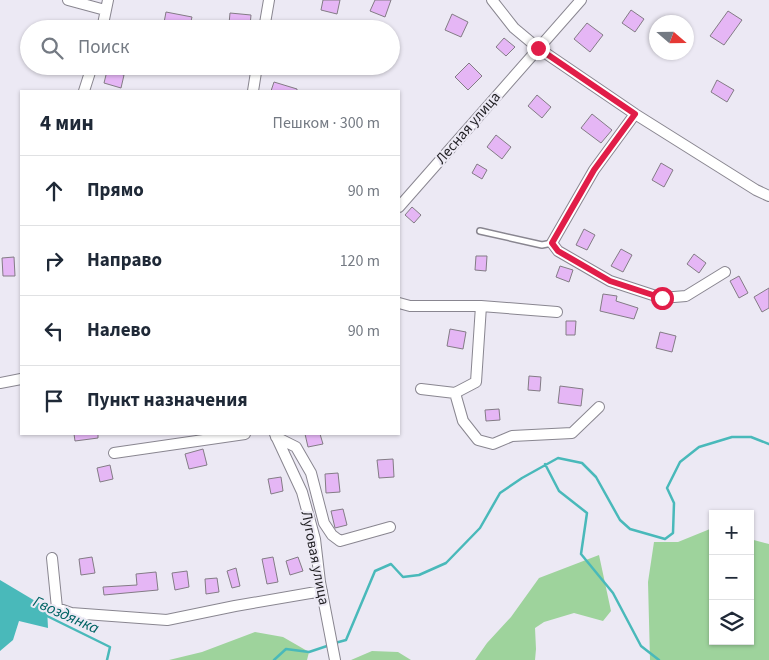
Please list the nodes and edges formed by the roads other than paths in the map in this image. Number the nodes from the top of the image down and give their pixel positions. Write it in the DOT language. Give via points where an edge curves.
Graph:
graph roads {
  1 [pos="68,0"];
  2 [pos="269,0"];
  3 [pos="492,0"];
  4 [pos="581,0"];
  5 [pos="106,5"];
  6 [pos="104,20"];
  7 [pos="266,20"];
  8 [pos="538,48"];
  9 [pos="89,75"];
  10 [pos="256,75"];
  11 [pos="84,90"];
  12 [pos="253,90"];
  13 [pos="635,114"];
  14 [pos="769,196"];
  15 [pos="400,206"];
  16 [pos="480,231"];
  17 [pos="552,243"];
  18 [pos="725,272"];
  19 [pos="400,303"];
  20 [pos="482,306"];
  21 [pos="557,312"];
  22 [pos="20,379"];
  23 [pos="0,383"];
  24 [pos="421,389"];
  25 [pos="455,393"];
  26 [pos="598,407"];
  27 [pos="239,435"];
  28 [pos="275,435"];
  29 [pos="114,453"];
  30 [pos="390,527"];
  31 [pos="52,558"];
  32 [pos="322,591"];
  33 [pos="335,660"];
  1 -- 5 [label="street"];
  2 -- 7 [label="street"];
  3 -- 8 [label="street" via="514,28"];
  4 -- 8 [label="street, Лесная улица"];
  5 -- 6 [label="street"];
  8 -- 13 [label="street"];
  8 -- 15 [label="street, Лесная улица"];
  9 -- 11 [label="street"];
  10 -- 12 [label="street"];
  13 -- 14 [label="street"];
  13 -- 17 [label="street" via="594,170"];
  16 -- 17 [label="lane" via="542,245"];
  17 -- 18 [label="street" via="558,251 610,281 662,298 686,296"];
  19 -- 20 [label="street"];
  20 -- 21 [label="street"];
  20 -- 25 [label="street" via="476,382"];
  22 -- 23 [label="street"];
  24 -- 25 [label="street"];
  25 -- 26 [label="street" via="463,421 478,440 492,444 512,436 572,433"];
  27 -- 29 [label="street"];
  28 -- 30 [label="street" via="296,447 311,473 324,523 332,535 340,540"];
  28 -- 32 [label="street, Луговая улица" via="302,492 315,540"];
  31 -- 32 [label="street" via="56,608 71,613 167,620"];
  32 -- 33 [label="street, Луговая улица"];
}
